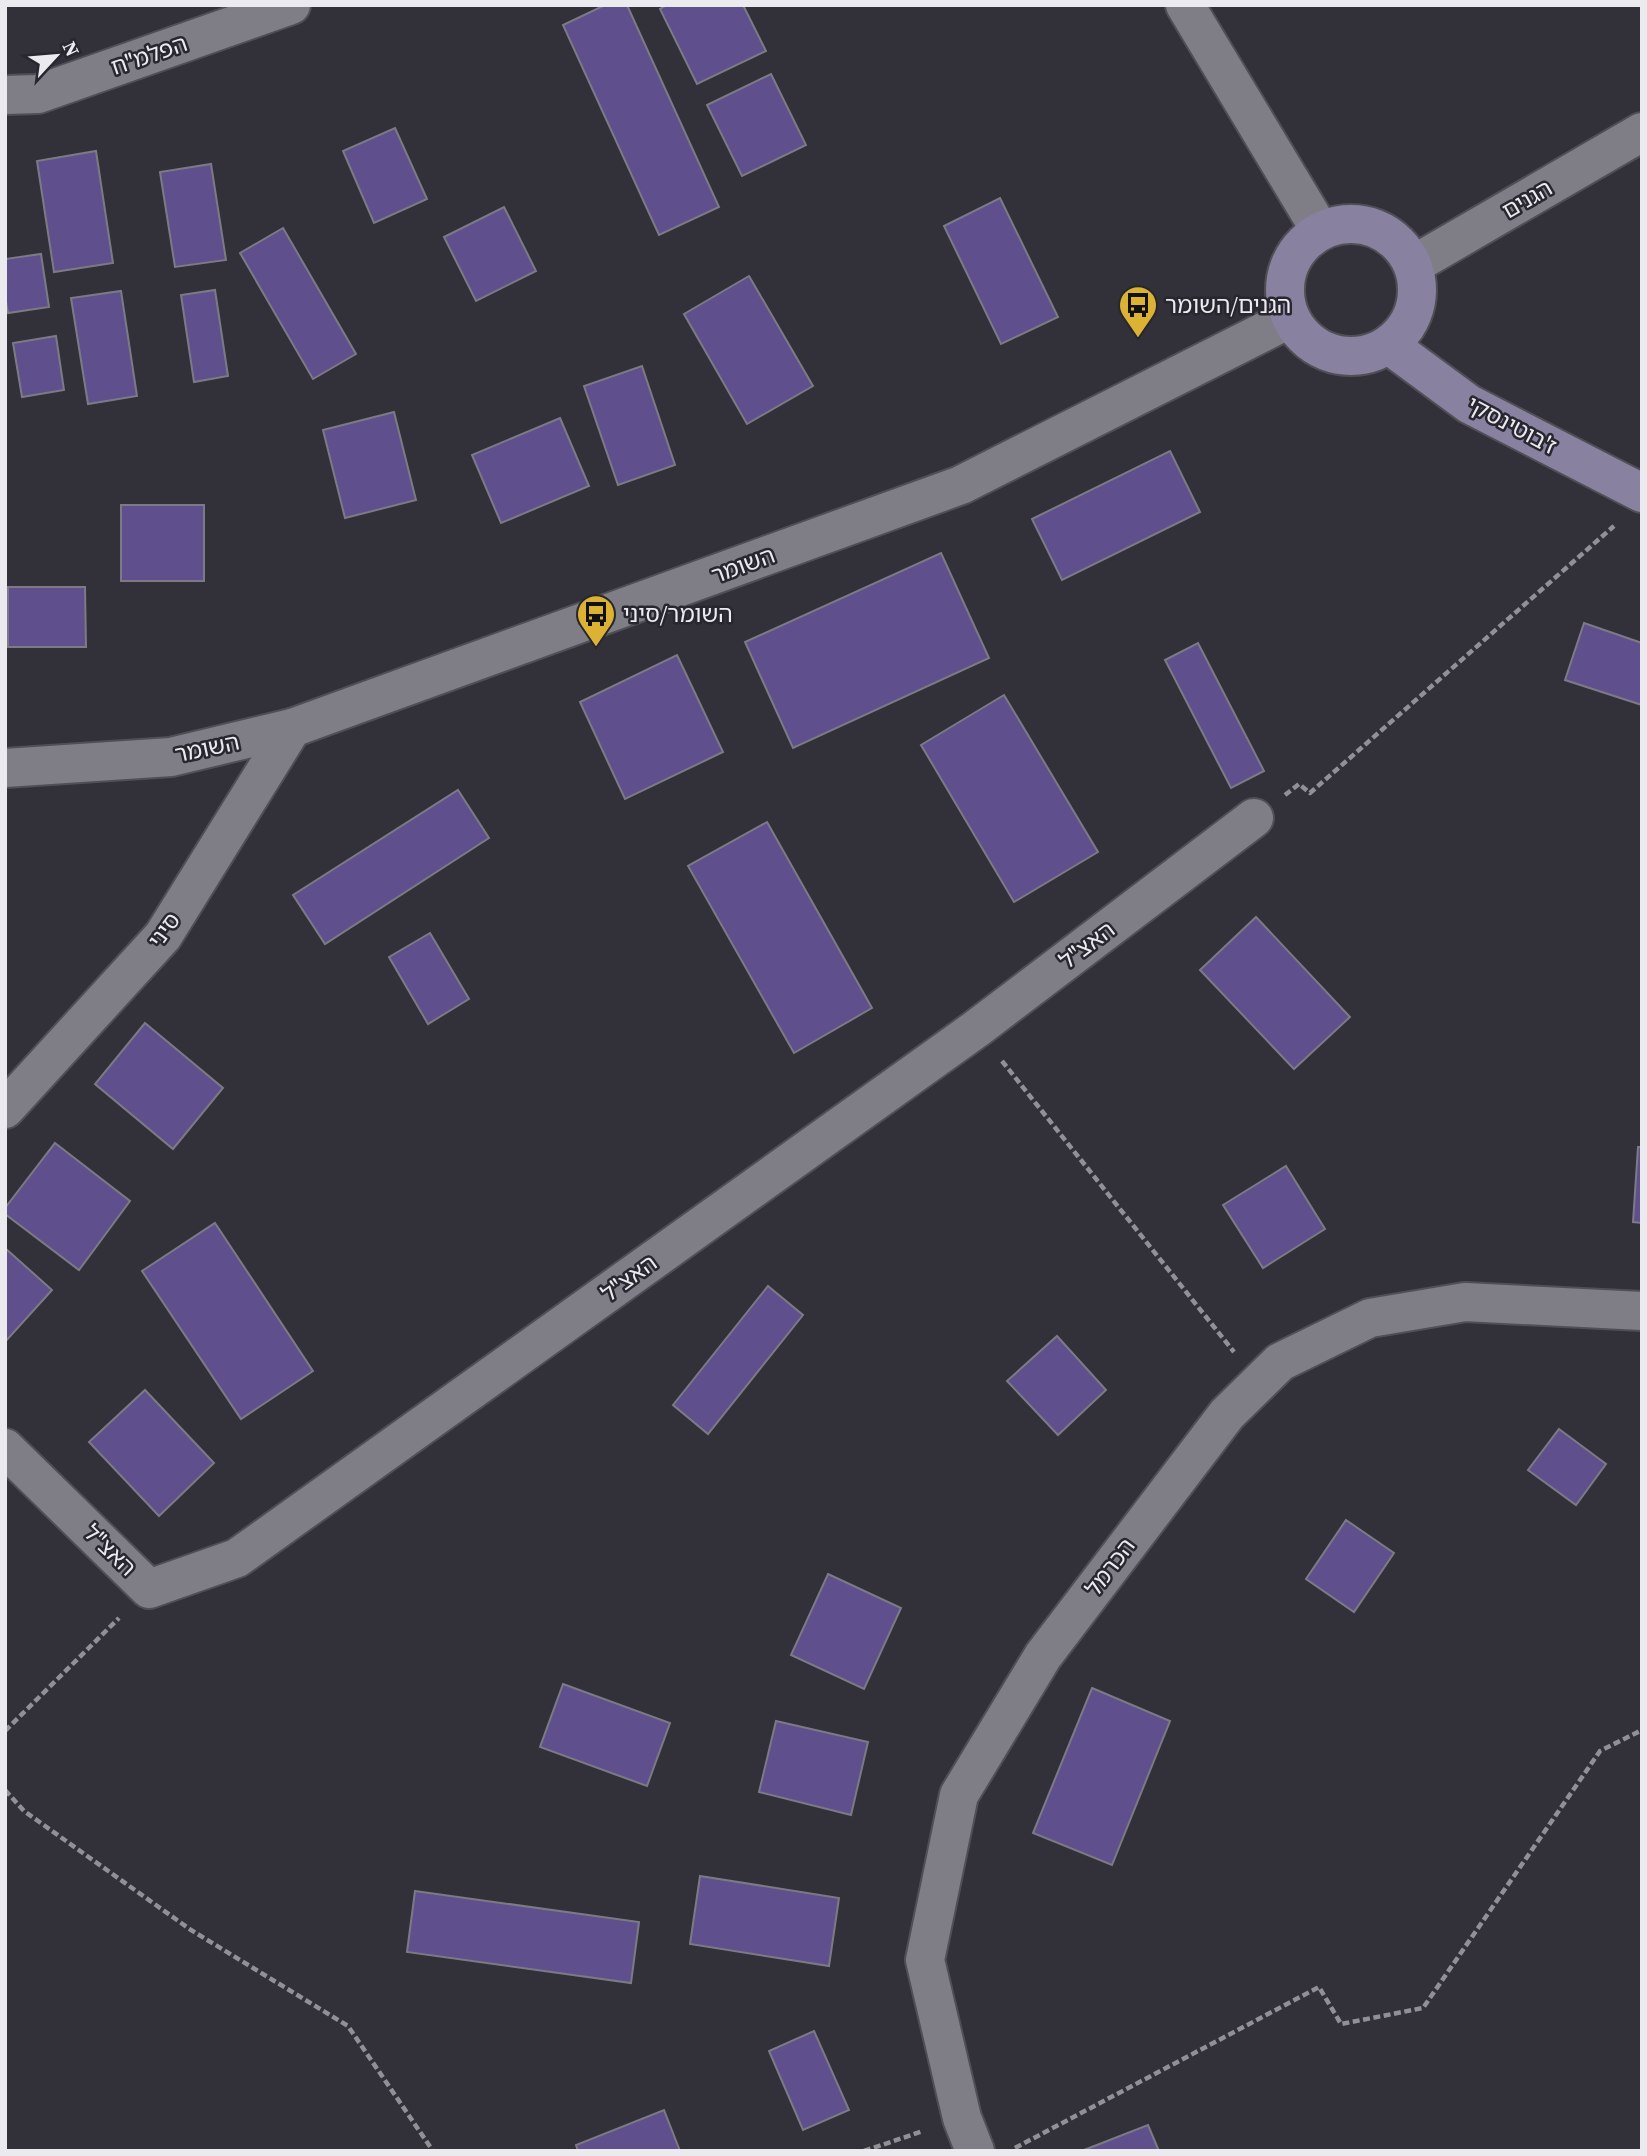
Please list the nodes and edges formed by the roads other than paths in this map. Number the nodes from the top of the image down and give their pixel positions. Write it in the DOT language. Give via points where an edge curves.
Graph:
graph roads {
  1 [pos="291,5"];
  2 [pos="1185,5"];
  3 [pos="5,95"];
  4 [pos="1642,132"];
  5 [pos="1321,230"];
  6 [pos="1413,265"];
  7 [pos="1291,318"];
  8 [pos="1389,345"];
  9 [pos="1642,493"];
  10 [pos="292,728"];
  11 [pos="5,768"];
  12 [pos="1254,818"];
  13 [pos="5,1109"];
  14 [pos="1642,1311"];
  15 [pos="5,1448"];
  16 [pos="969,2134"];
  1 -- 3 [label="street, הפלמ\"ח" via="38,93"];
  2 -- 5 [label="street"];
  4 -- 6 [label="street, הגנים"];
  5 -- 6 [label="street" via="1342,223 1364,224 1393,239"];
  5 -- 7 [label="street" via="1303,242 1290,261 1284,282"];
  6 -- 8 [label="street" via="1415,308 1406,328"];
  7 -- 8 [label="street" via="1308,342 1327,352 1349,357"];
  7 -- 10 [label="street, השומר" via="961,485"];
  8 -- 9 [label="street, ז'בוטינסקי" via="1469,404"];
  10 -- 11 [label="street, השומר" via="171,757"];
  10 -- 13 [label="street, סיני" via="163,936"];
  12 -- 15 [label="street, האצ\"ל" via="976,1029 237,1558 149,1589"];
  14 -- 16 [label="street, הכרמל" via="1465,1303 1370,1318 1280,1362 1227,1415 1043,1656 959,1795 925,1960"];
}
